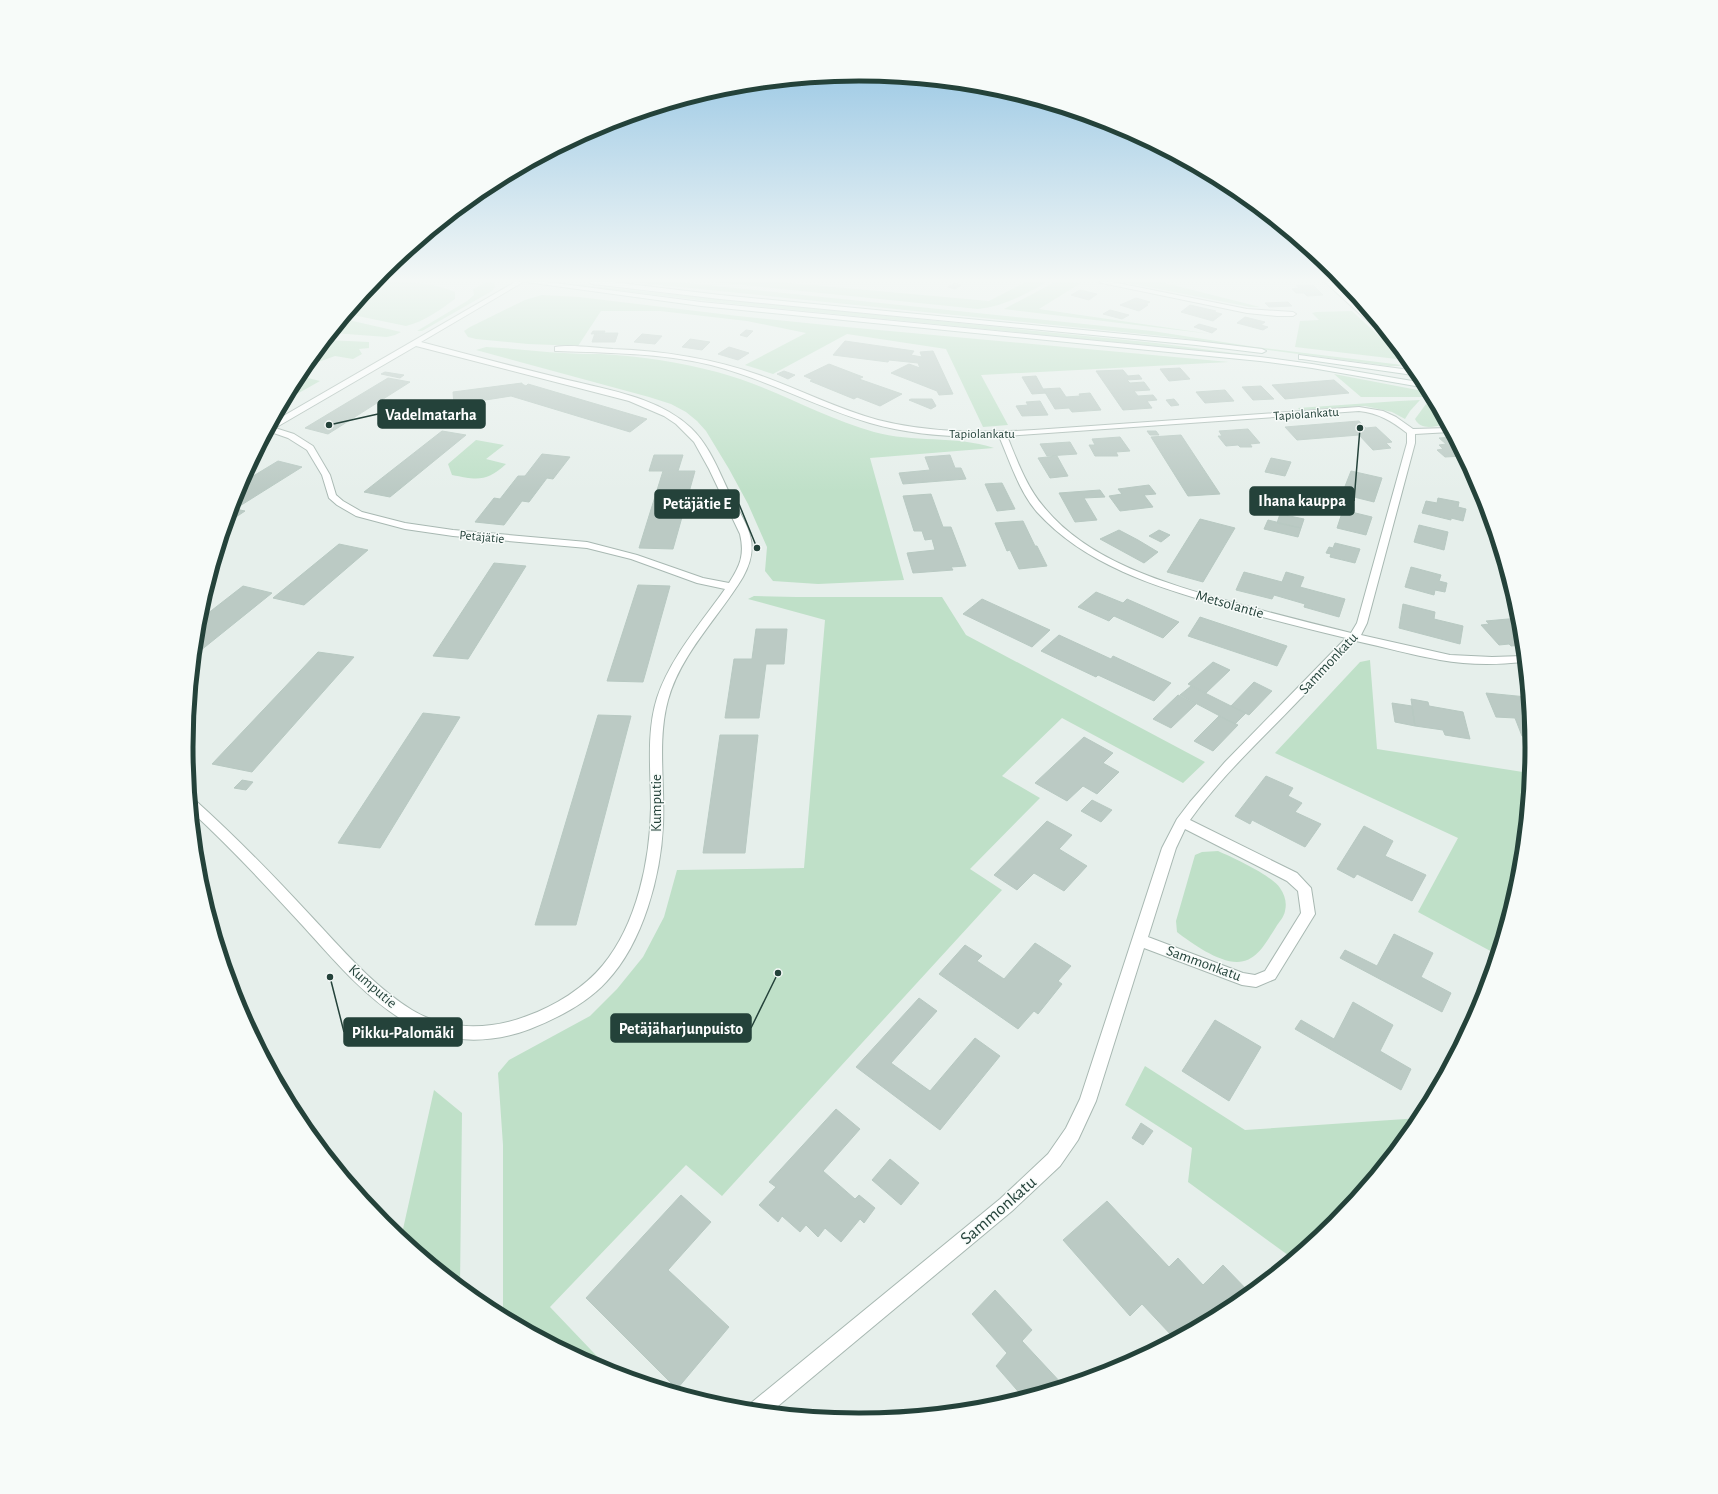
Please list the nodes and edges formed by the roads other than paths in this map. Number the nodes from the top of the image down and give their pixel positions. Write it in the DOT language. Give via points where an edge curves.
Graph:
graph roads {
  1 [pos="400,352"];
  2 [pos="449,352"];
  3 [pos="608,352"];
  4 [pos="1179,352"];
  5 [pos="1262,352"];
  6 [pos="1279,354"];
  7 [pos="1294,356"];
  8 [pos="1410,373"];
  9 [pos="1418,385"];
  10 [pos="277,424"];
  11 [pos="274,429"];
  12 [pos="1445,430"];
  13 [pos="1411,432"];
  14 [pos="1002,434"];
  15 [pos="732,587"];
  16 [pos="1354,637"];
  17 [pos="1519,659"];
  18 [pos="196,808"];
  19 [pos="1182,822"];
  20 [pos="1140,940"];
  21 [pos="763,1406"];
  1 -- 10 [label="street"];
  2 -- 15 [label="street, Kumputie" via="632,399 658,409 685,426 696,436 705,450 745,534 748,547 746,558"];
  3 -- 14 [label="street, Tapiolankatu" via="697,360 730,368 880,423 922,431"];
  4 -- 9 [label="street" via="1272,361"];
  5 -- 6 [label="street"];
  7 -- 8 [label="street"];
  11 -- 15 [label="street, Petäjätie" via="291,436 310,448 326,475 332,496 359,514 405,526 453,533 587,545 634,557 701,581"];
  12 -- 13 [label="street"];
  13 -- 14 [label="street, Tapiolankatu" via="1394,418 1359,409"];
  13 -- 16 [label="street, Sammonkatu" via="1411,443 1364,616"];
  14 -- 16 [label="street, Metsolantie" via="1028,491 1041,510 1066,534 1103,558 1146,578 1187,592"];
  15 -- 18 [label="street, Kumputie" via="672,676 659,714 654,858 629,936 613,963 593,984 572,1001 545,1016 510,1030 472,1034 448,1031 421,1022 392,1005 347,964 261,872"];
  16 -- 17 [label="street, Metsolantie" via="1440,657 1494,662"];
  16 -- 19 [label="street, Sammonkatu" via="1229,765 1194,804"];
  19 -- 20 [label="street, Sammonkatu" via="1169,848"];
  19 -- 20 [label="street, Sammonkatu" via="1292,877 1304,888 1308,914 1270,975 1256,981 1242,979"];
  20 -- 21 [label="street, Sammonkatu" via="1088,1102 1072,1134 1054,1160 1006,1205"];
}
